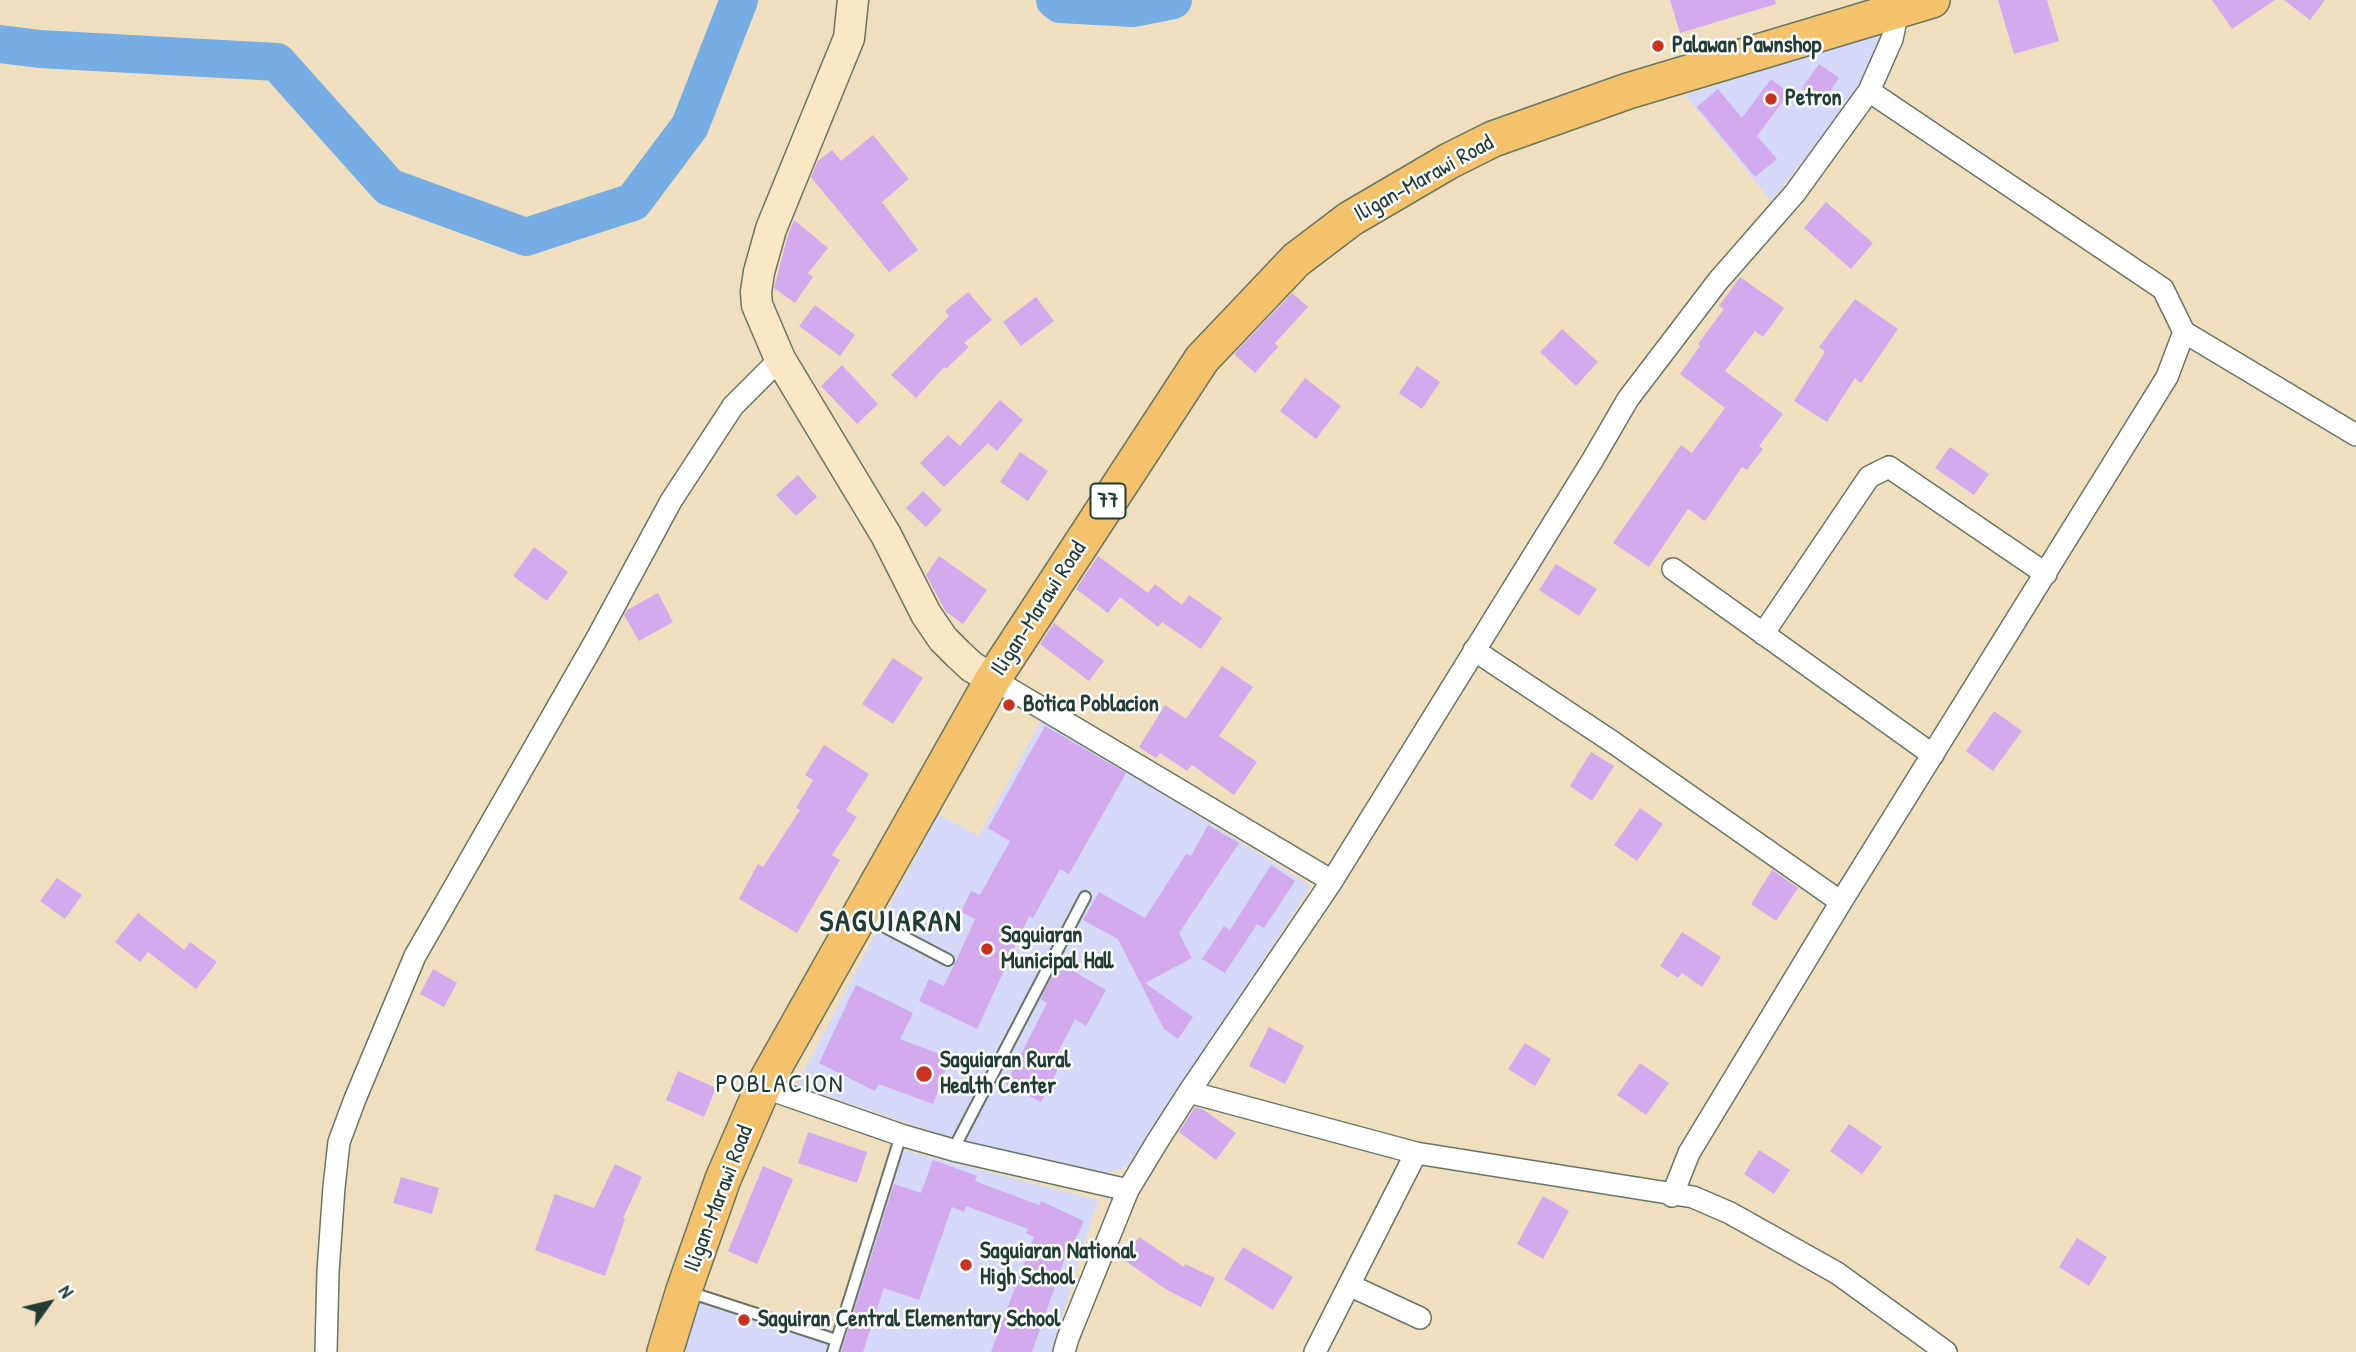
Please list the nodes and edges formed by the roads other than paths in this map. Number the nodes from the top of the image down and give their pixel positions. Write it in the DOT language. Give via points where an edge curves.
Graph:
graph roads {
  1 [pos="853,0"];
  2 [pos="1932,0"];
  3 [pos="1898,11"];
  4 [pos="1869,91"];
  5 [pos="2184,332"];
  6 [pos="780,359"];
  7 [pos="2356,435"];
  8 [pos="1672,569"];
  9 [pos="2046,574"];
  10 [pos="1763,634"];
  11 [pos="1474,650"];
  12 [pos="993,679"];
  13 [pos="1933,755"];
  14 [pos="1332,881"];
  15 [pos="1085,897"];
  16 [pos="1841,902"];
  17 [pos="861,914"];
  18 [pos="948,960"];
  19 [pos="763,1087"];
  20 [pos="1189,1092"];
  21 [pos="901,1135"];
  22 [pos="953,1150"];
  23 [pos="1416,1153"];
  24 [pos="1128,1190"];
  25 [pos="1672,1196"];
  26 [pos="1349,1285"];
  27 [pos="684,1290"];
  28 [pos="1420,1318"];
  29 [pos="836,1340"];
  30 [pos="326,1352"];
  31 [pos="665,1352"];
  32 [pos="833,1352"];
  33 [pos="1064,1352"];
  34 [pos="1315,1352"];
  35 [pos="1946,1352"];
  1 -- 6 [label="main road" via="849,38 771,229 759,272 757,306"];
  2 -- 3 [label="highway, Iligan-Marawi Road / 77"];
  3 -- 4 [label="street" via="1892,39"];
  3 -- 12 [label="highway, Iligan-Marawi Road / 77" via="1628,91 1493,139 1350,219 1296,260 1202,359"];
  4 -- 5 [label="street" via="2163,289"];
  4 -- 11 [label="street" via="1795,193 1718,281 1628,399"];
  5 -- 7 [label="street"];
  5 -- 9 [label="street" via="2167,377"];
  6 -- 12 [label="main road" via="886,535 926,614 958,654"];
  6 -- 30 [label="street" via="733,406 671,501 415,957 339,1142"];
  8 -- 10 [label="street"];
  9 -- 10 [label="street" via="1889,467 1869,477"];
  9 -- 13 [label="street"];
  10 -- 13 [label="street"];
  11 -- 14 [label="street"];
  11 -- 16 [label="street"];
  12 -- 14 [label="street"];
  12 -- 17 [label="highway, Iligan-Marawi Road / 77"];
  13 -- 16 [label="street"];
  14 -- 20 [label="street"];
  15 -- 22 [label="lane"];
  16 -- 25 [label="street" via="1689,1153"];
  17 -- 18 [label="lane"];
  17 -- 19 [label="highway, Iligan-Marawi Road / 77"];
  19 -- 21 [label="street"];
  19 -- 27 [label="highway, Iligan-Marawi Road / 77" via="723,1180"];
  20 -- 23 [label="street"];
  20 -- 24 [label="street"];
  21 -- 22 [label="street"];
  21 -- 29 [label="lane"];
  22 -- 24 [label="street"];
  23 -- 25 [label="street"];
  23 -- 26 [label="street"];
  24 -- 33 [label="street"];
  25 -- 35 [label="street" via="1693,1197 1730,1213 1837,1273"];
  26 -- 28 [label="street"];
  26 -- 34 [label="street"];
  27 -- 29 [label="lane"];
  27 -- 31 [label="highway, Iligan-Marawi Road / 77"];
  29 -- 32 [label="lane"];
}
